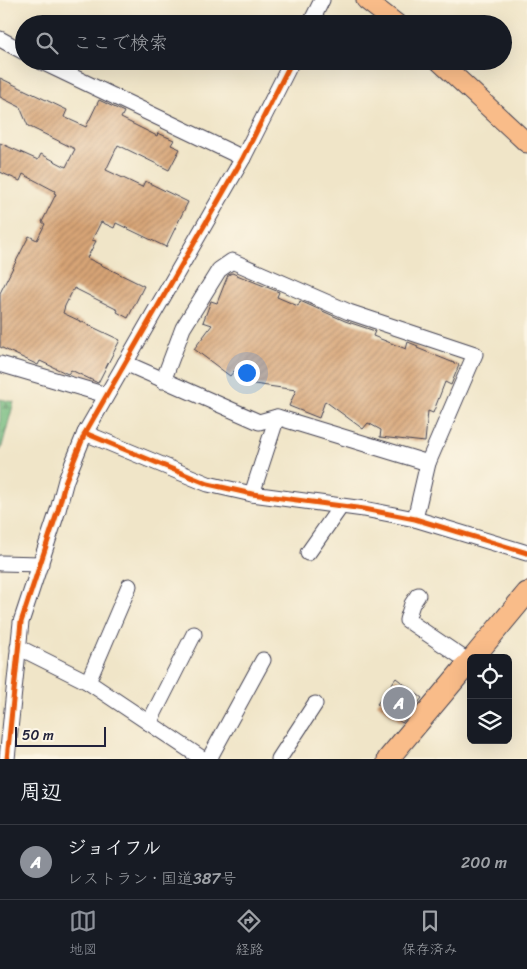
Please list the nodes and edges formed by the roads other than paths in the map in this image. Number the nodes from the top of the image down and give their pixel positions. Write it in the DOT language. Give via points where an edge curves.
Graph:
graph roads {
  1 [pos="322,0"];
  2 [pos="366,0"];
  3 [pos="314,15"];
  4 [pos="385,15"];
  5 [pos="0,39"];
  6 [pos="15,47"];
  7 [pos="59,70"];
  8 [pos="287,70"];
  9 [pos="449,70"];
  10 [pos="527,142"];
  11 [pos="243,158"];
  12 [pos="125,363"];
  13 [pos="0,364"];
  14 [pos="163,380"];
  15 [pos="106,395"];
  16 [pos="277,417"];
  17 [pos="85,433"];
  18 [pos="428,463"];
  19 [pos="252,494"];
  20 [pos="341,506"];
  21 [pos="415,519"];
  22 [pos="308,553"];
  23 [pos="527,553"];
  24 [pos="0,563"];
  25 [pos="41,564"];
  26 [pos="130,586"];
  27 [pos="527,593"];
  28 [pos="418,595"];
  29 [pos="194,634"];
  30 [pos="18,647"];
  31 [pos="476,654"];
  32 [pos="467,658"];
  33 [pos="263,660"];
  34 [pos="467,665"];
  35 [pos="88,682"];
  36 [pos="315,704"];
  37 [pos="149,723"];
  38 [pos="7,759"];
  39 [pos="203,759"];
  40 [pos="209,759"];
  41 [pos="279,759"];
  42 [pos="388,759"];
  1 -- 3 [label="street"];
  2 -- 4 [label="main road"];
  5 -- 6 [label="street"];
  7 -- 11 [label="street"];
  8 -- 11 [label="street"];
  9 -- 10 [label="main road"];
  11 -- 12 [label="street"];
  12 -- 14 [label="street"];
  12 -- 15 [label="street"];
  13 -- 15 [label="street"];
  14 -- 16 [label="street" via="259,422"];
  14 -- 18 [label="street" via="183,328 219,270 232,261 349,312 475,354"];
  15 -- 17 [label="street"];
  16 -- 18 [label="street"];
  16 -- 19 [label="street"];
  17 -- 19 [label="street" via="208,484"];
  17 -- 25 [label="street" via="66,480"];
  18 -- 21 [label="street"];
  19 -- 20 [label="street"];
  20 -- 21 [label="street"];
  20 -- 22 [label="street"];
  21 -- 23 [label="street"];
  24 -- 25 [label="street"];
  25 -- 30 [label="street" via="21,622"];
  26 -- 35 [label="street"];
  27 -- 31 [label="highway"];
  28 -- 32 [label="street" via="407,620"];
  29 -- 37 [label="street"];
  30 -- 35 [label="street"];
  30 -- 38 [label="street"];
  33 -- 40 [label="street"];
  34 -- 42 [label="highway"];
  35 -- 37 [label="street"];
  36 -- 41 [label="street"];
  37 -- 39 [label="street"];
}
